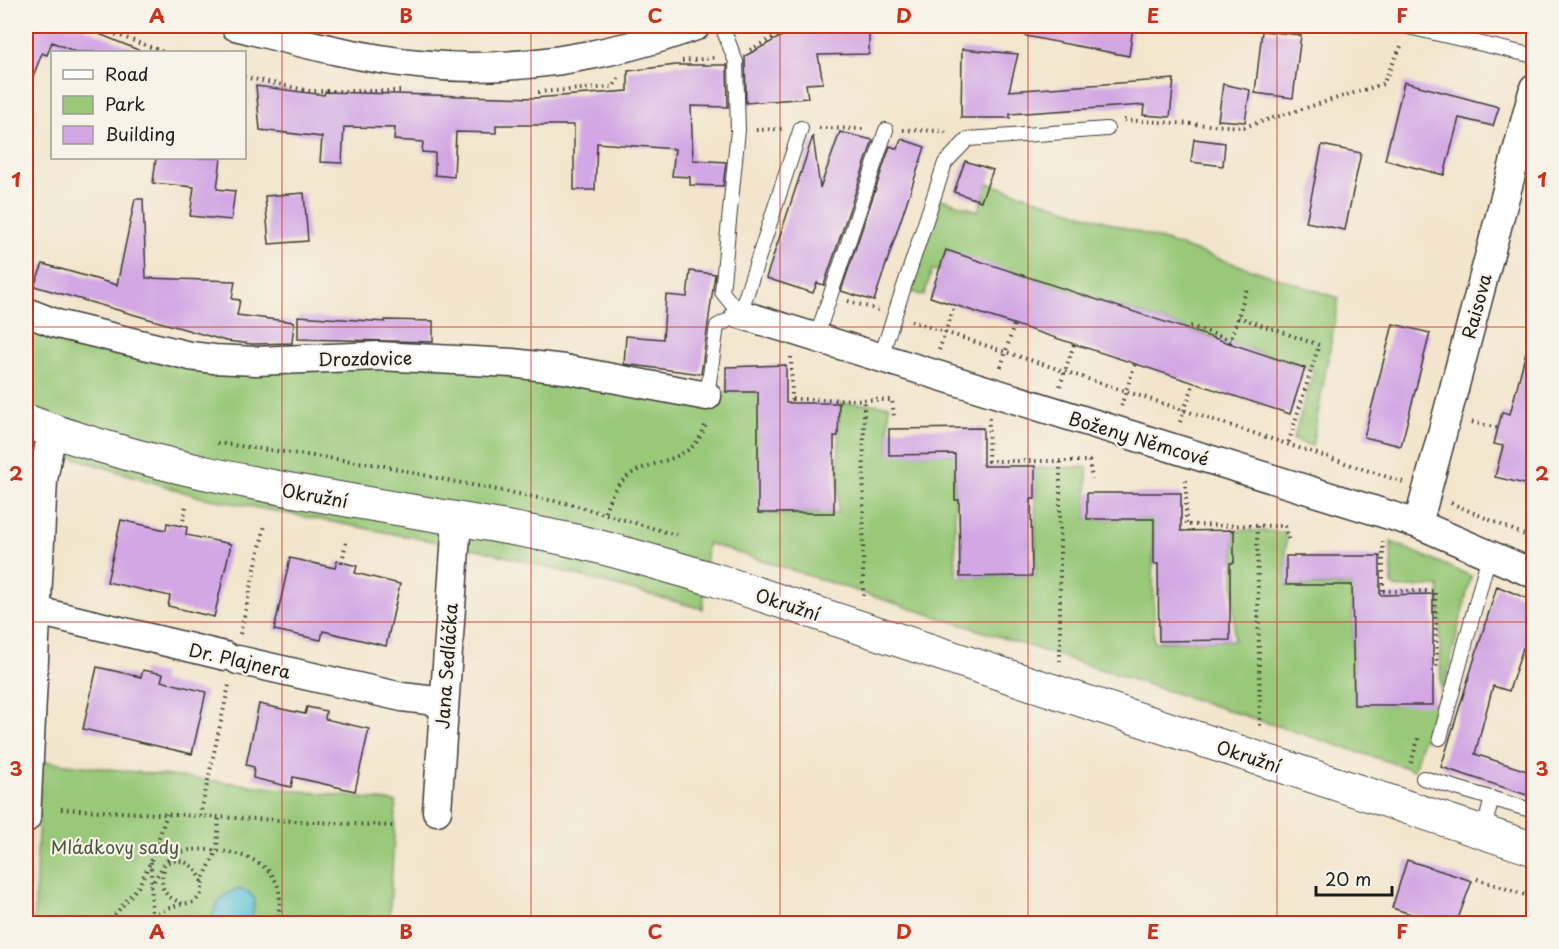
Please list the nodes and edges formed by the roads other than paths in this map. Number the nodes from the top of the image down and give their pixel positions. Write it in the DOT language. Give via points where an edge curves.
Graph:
graph roads {
  1 [pos="235,26"];
  2 [pos="696,26"];
  3 [pos="722,26"];
  4 [pos="1407,26"];
  5 [pos="1533,56"];
  6 [pos="1533,88"];
  7 [pos="801,128"];
  8 [pos="1107,129"];
  9 [pos="886,130"];
  10 [pos="26,312"];
  11 [pos="740,314"];
  12 [pos="816,338"];
  13 [pos="880,359"];
  14 [pos="707,396"];
  15 [pos="39,426"];
  16 [pos="457,520"];
  17 [pos="1418,524"];
  18 [pos="33,540"];
  19 [pos="1489,555"];
  20 [pos="1533,574"];
  21 [pos="37,611"];
  22 [pos="444,702"];
  23 [pos="1440,738"];
  24 [pos="1423,778"];
  25 [pos="1492,798"];
  26 [pos="26,807"];
  27 [pos="437,811"];
  28 [pos="1533,811"];
  29 [pos="26,818"];
  30 [pos="1483,833"];
  31 [pos="1533,849"];
  1 -- 2 [label="street" via="383,59 490,67 614,49"];
  3 -- 11 [label="lane" via="736,62 738,130 722,292"];
  4 -- 5 [label="lane"];
  6 -- 17 [label="street, Raisova"];
  7 -- 11 [label="lane"];
  8 -- 13 [label="lane" via="968,139 961,145 945,163"];
  9 -- 12 [label="lane"];
  10 -- 14 [label="street, Drozdovice" via="57,324 214,359 379,356 512,363"];
  11 -- 12 [label="street, Boženy Němcové"];
  11 -- 14 [label="lane" via="717,326"];
  12 -- 13 [label="street, Boženy Němcové"];
  13 -- 17 [label="street, Boženy Němcové"];
  15 -- 16 [label="street, Okružní" via="136,458 209,475"];
  15 -- 18 [label="street" via="44,468"];
  16 -- 22 [label="street, Jana Sedláčka"];
  16 -- 30 [label="street, Okružní" via="597,546 716,580"];
  17 -- 19 [label="street, Boženy Němcové"];
  18 -- 21 [label="street"];
  19 -- 20 [label="street, Boženy Němcové"];
  19 -- 23 [label="lane"];
  21 -- 22 [label="street, Dr. Plajnera" via="402,697"];
  21 -- 26 [label="street"];
  22 -- 27 [label="street, Jana Sedláčka"];
  24 -- 25 [label="lane"];
  25 -- 28 [label="lane"];
  25 -- 30 [label="lane"];
  26 -- 29 [label="street"];
  30 -- 31 [label="street, Okružní"];
}
